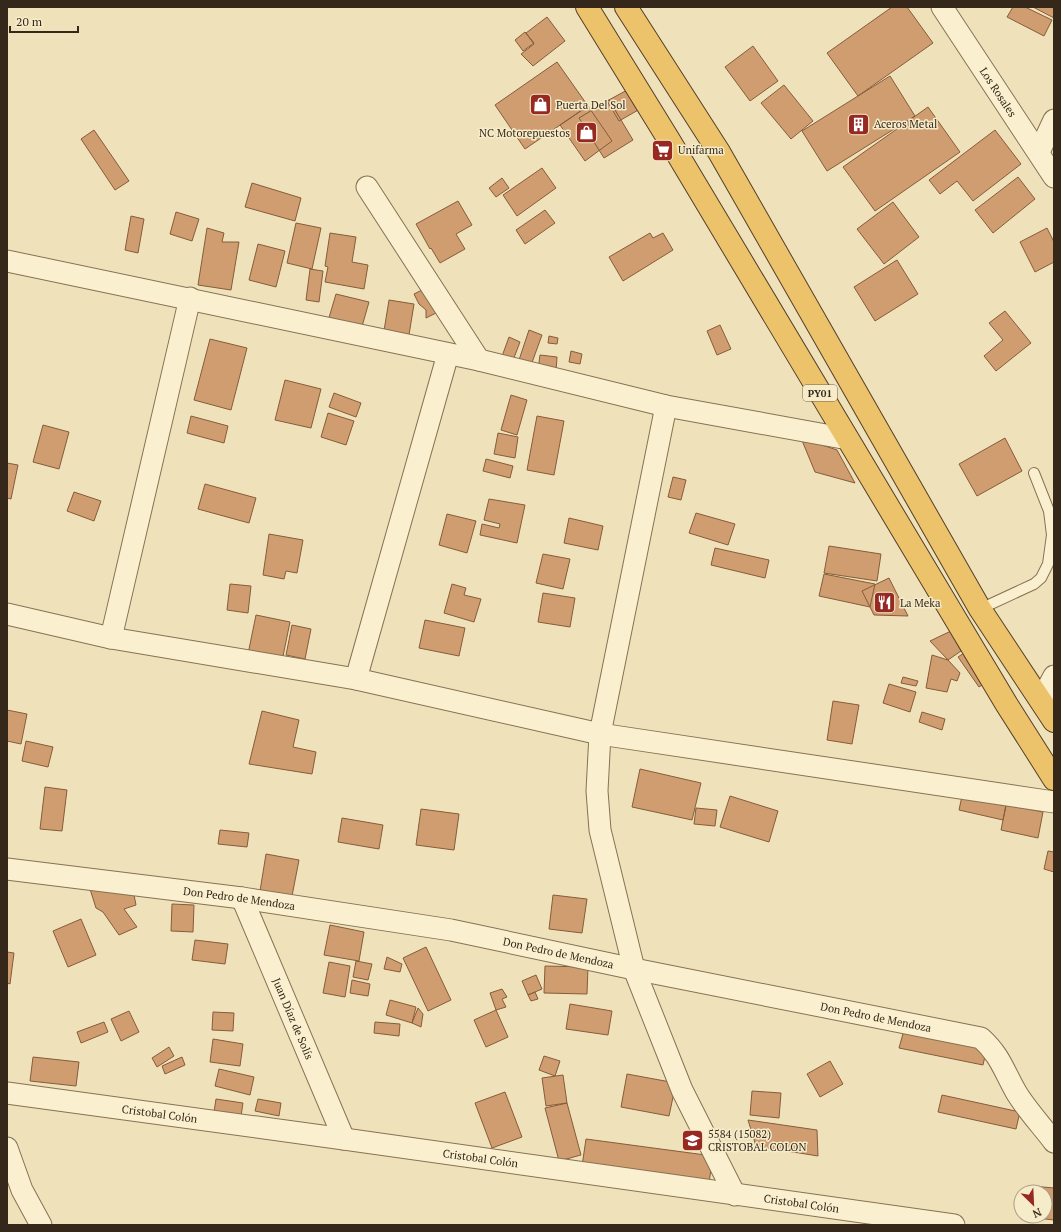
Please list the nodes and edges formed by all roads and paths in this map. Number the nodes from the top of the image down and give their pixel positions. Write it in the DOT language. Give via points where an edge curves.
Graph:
graph roads {
  1 [pos="587,7"];
  2 [pos="626,7"];
  3 [pos="942,7"];
  4 [pos="1054,120"];
  5 [pos="1039,152"];
  6 [pos="1054,176"];
  7 [pos="367,187"];
  8 [pos="7,261"];
  9 [pos="190,298"];
  10 [pos="448,354"];
  11 [pos="479,360"];
  12 [pos="666,406"];
  13 [pos="848,439"];
  14 [pos="1034,473"];
  15 [pos="980,609"];
  16 [pos="7,614"];
  17 [pos="111,638"];
  18 [pos="1054,676"];
  19 [pos="356,679"];
  20 [pos="1041,700"];
  21 [pos="1054,721"];
  22 [pos="600,734"];
  23 [pos="1054,779"];
  24 [pos="1054,802"];
  25 [pos="7,869"];
  26 [pos="242,898"];
  27 [pos="634,969"];
  28 [pos="7,1093"];
  29 [pos="344,1138"];
  30 [pos="1054,1142"];
  31 [pos="7,1148"];
  32 [pos="15,1189"];
  33 [pos="735,1195"];
  34 [pos="41,1225"];
  35 [pos="954,1225"];
  1 -- 13 [label="highway, PY01"];
  2 -- 15 [label="highway, PY01" via="718,152"];
  3 -- 5 [label="street, Los Rosales"];
  4 -- 5 [label="street"];
  5 -- 6 [label="street, Los Rosales"];
  7 -- 11 [label="street"];
  8 -- 9 [label="street"];
  9 -- 10 [label="street"];
  9 -- 17 [label="street"];
  10 -- 11 [label="street"];
  10 -- 19 [label="street"];
  11 -- 12 [label="street"];
  12 -- 13 [label="street"];
  12 -- 22 [label="street"];
  13 -- 23 [label="highway, PY01"];
  14 -- 15 [label="lane" via="1049,511 1052,535 1048,564 1041,578 1034,584"];
  15 -- 20 [label="highway, PY01"];
  16 -- 17 [label="street"];
  17 -- 19 [label="street"];
  18 -- 20 [label="street"];
  19 -- 22 [label="street"];
  20 -- 21 [label="highway, PY01"];
  22 -- 24 [label="street"];
  22 -- 27 [label="street" via="597,791 600,830"];
  25 -- 26 [label="street, Don Pedro de Mendoza"];
  26 -- 27 [label="street, Don Pedro de Mendoza" via="451,930"];
  26 -- 29 [label="street, Juan Díaz de Solís"];
  27 -- 30 [label="street, Don Pedro de Mendoza" via="981,1038 992,1048 1017,1093"];
  27 -- 33 [label="street" via="682,1090"];
  28 -- 29 [label="street, Cristobal Colón"];
  29 -- 33 [label="street, Cristobal Colón"];
  31 -- 32 [label="street"];
  32 -- 34 [label="street"];
  33 -- 35 [label="street, Cristobal Colón"];
}
